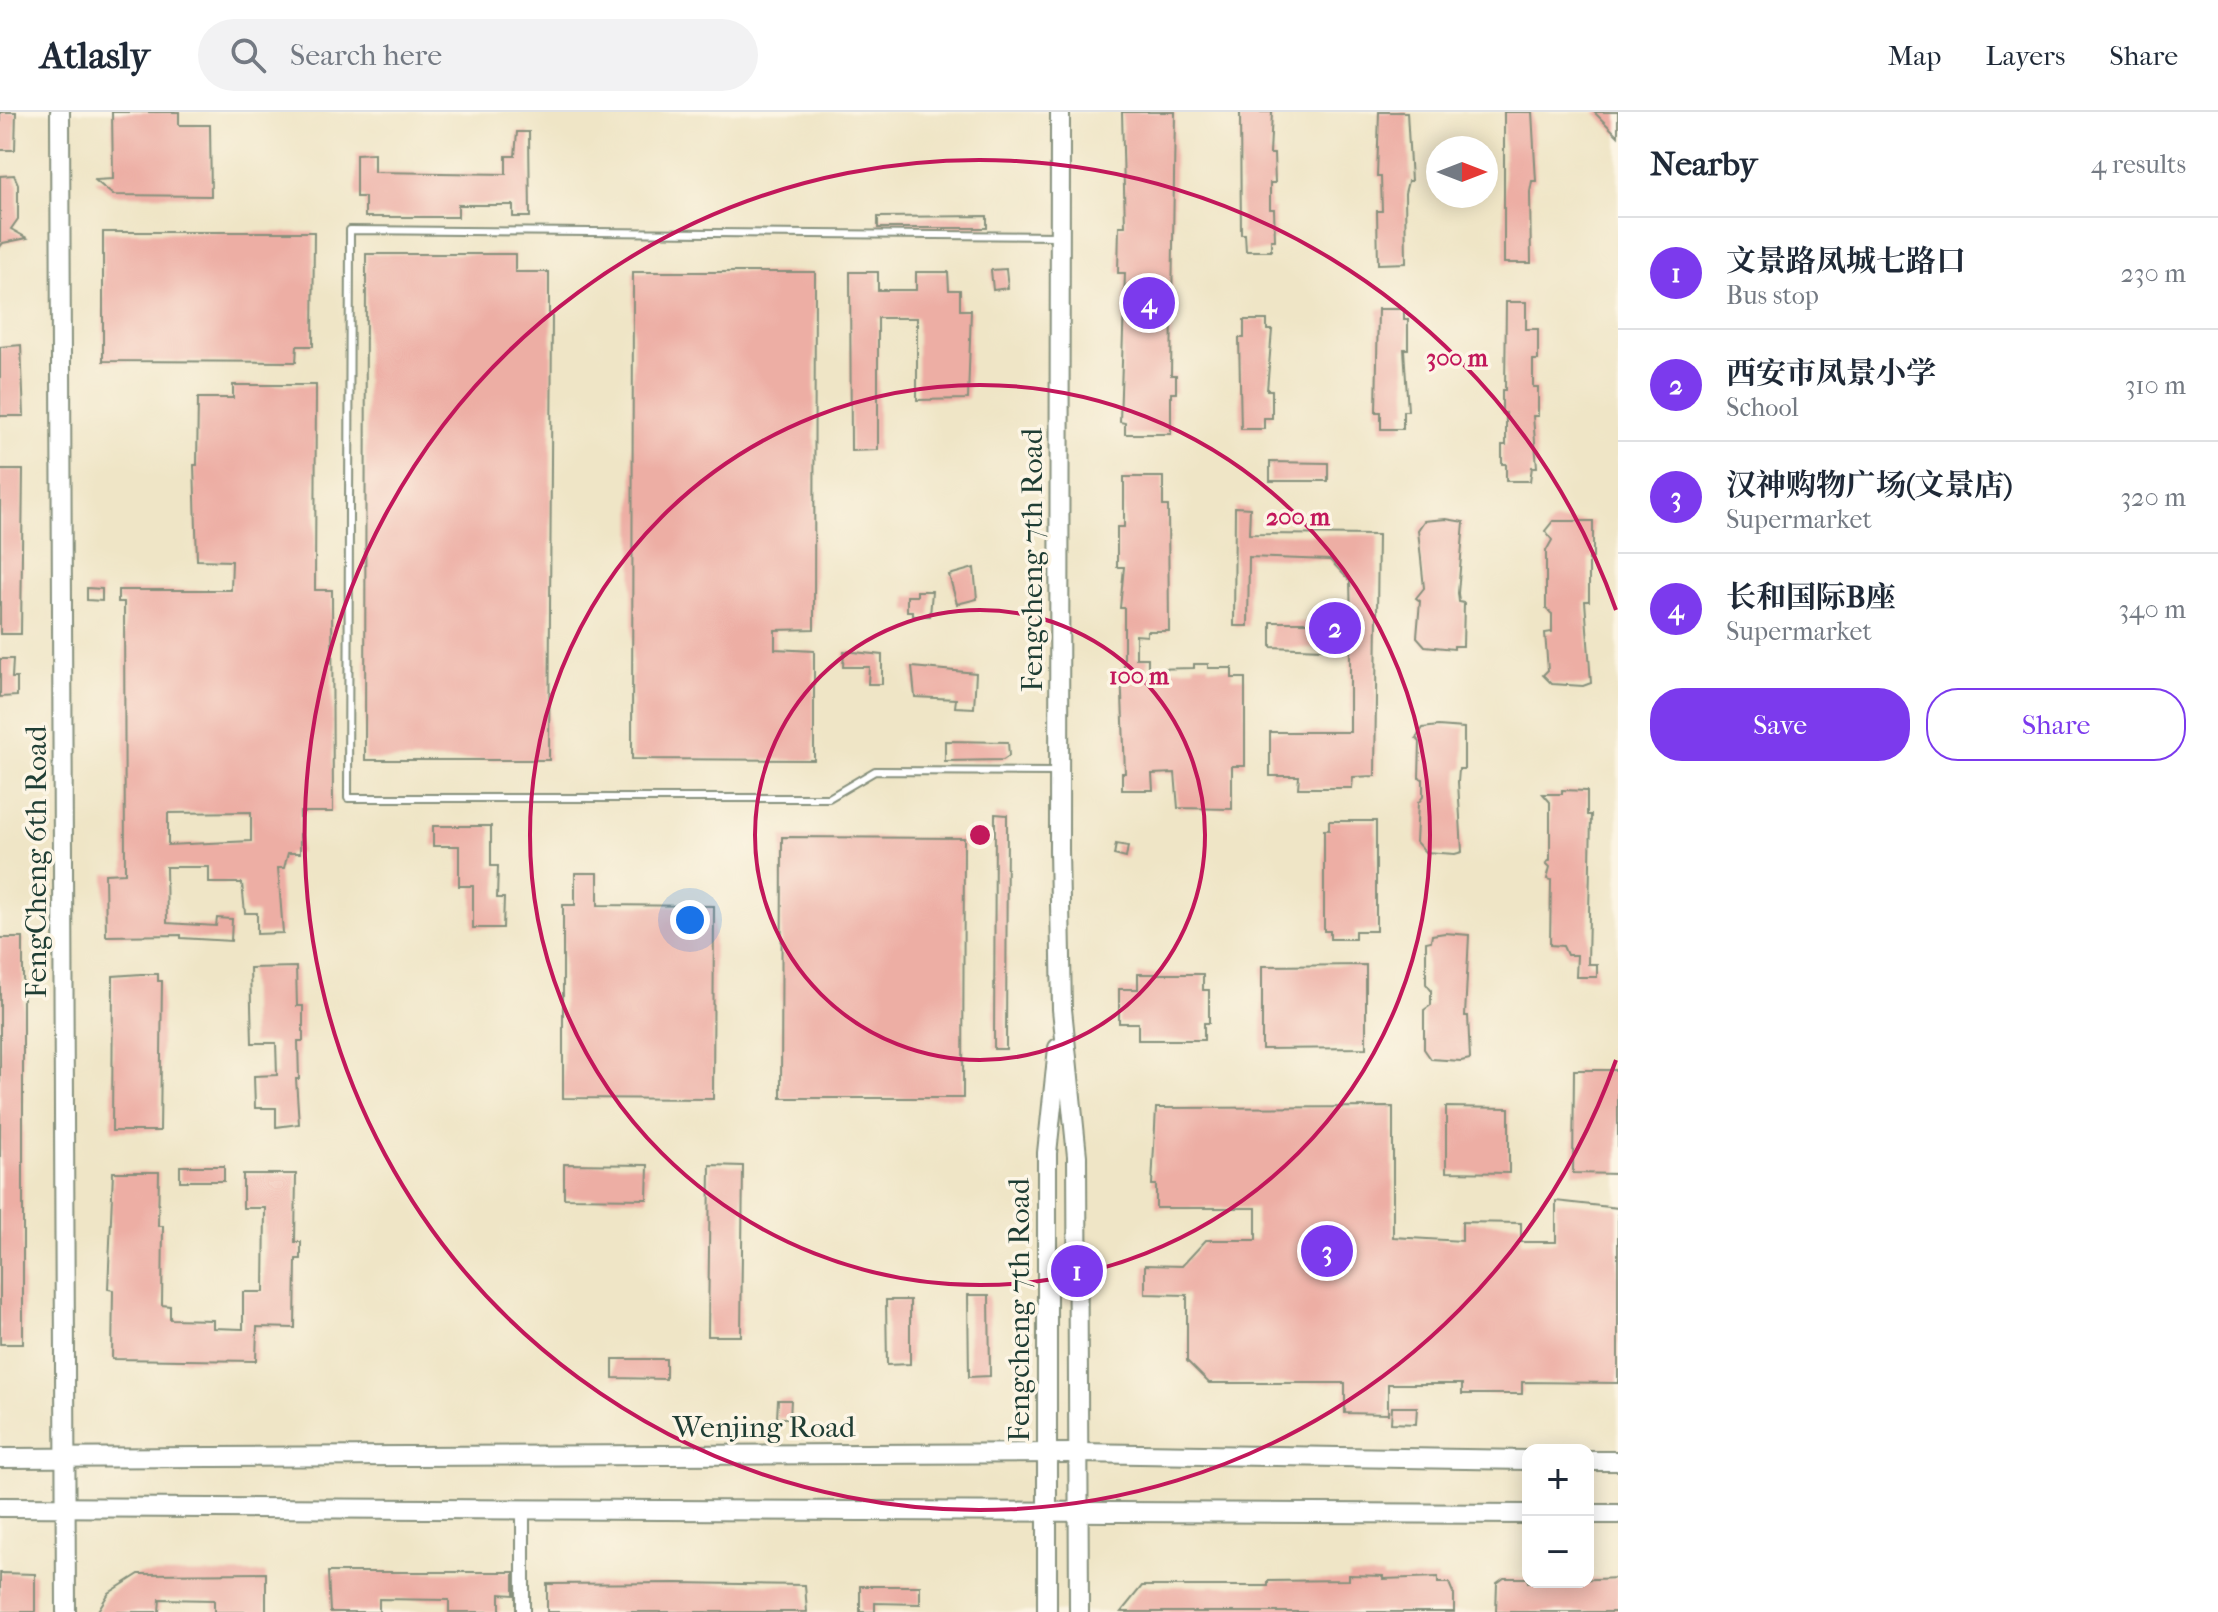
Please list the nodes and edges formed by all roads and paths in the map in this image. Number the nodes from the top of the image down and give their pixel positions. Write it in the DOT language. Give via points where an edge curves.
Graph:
graph roads {
  1 [pos="60,112"];
  2 [pos="1060,112"];
  3 [pos="1060,236"];
  4 [pos="1060,772"];
  5 [pos="1062,1009"];
  6 [pos="1047,1453"];
  7 [pos="1077,1453"];
  8 [pos="68,1457"];
  9 [pos="0,1458"];
  10 [pos="1522,1460"];
  11 [pos="1594,1461"];
  12 [pos="1618,1461"];
  13 [pos="67,1506"];
  14 [pos="0,1507"];
  15 [pos="523,1512"];
  16 [pos="1047,1512"];
  17 [pos="1080,1512"];
  18 [pos="1522,1514"];
  19 [pos="1594,1514"];
  20 [pos="1618,1514"];
  21 [pos="66,1612"];
  22 [pos="523,1612"];
  23 [pos="1047,1612"];
  24 [pos="1079,1612"];
  1 -- 8 [label="street, FengCheng 6th Road"];
  2 -- 3 [label="street, Fengcheng 7th Road"];
  3 -- 4 [label="street, Fengcheng 7th Road"];
  3 -- 4 [label="lane" via="350,230 348,798 829,798 875,771"];
  4 -- 5 [label="street, Fengcheng 7th Road"];
  5 -- 6 [label="street, Fengcheng 7th Road" via="1047,1153"];
  5 -- 7 [label="street, Fengcheng 7th Road" via="1077,1156"];
  6 -- 7 [label="street, Wenjing Road"];
  6 -- 8 [label="street, Wenjing Road"];
  6 -- 16 [label="street, Fengcheng 7th Road"];
  7 -- 10 [label="street, Wenjing Road"];
  7 -- 17 [label="street, Fengcheng 7th Road"];
  8 -- 9 [label="street, Wenjing Road"];
  8 -- 13 [label="street, FengCheng 6th Road"];
  11 -- 12 [label="street"];
  13 -- 14 [label="street"];
  13 -- 15 [label="street"];
  13 -- 21 [label="street, FengCheng 6th Road"];
  15 -- 16 [label="street"];
  15 -- 22 [label="street"];
  16 -- 17 [label="street"];
  16 -- 23 [label="street, Fengcheng 7th Road"];
  17 -- 18 [label="street"];
  17 -- 24 [label="street, Fengcheng 7th Road"];
  19 -- 20 [label="street"];
}
